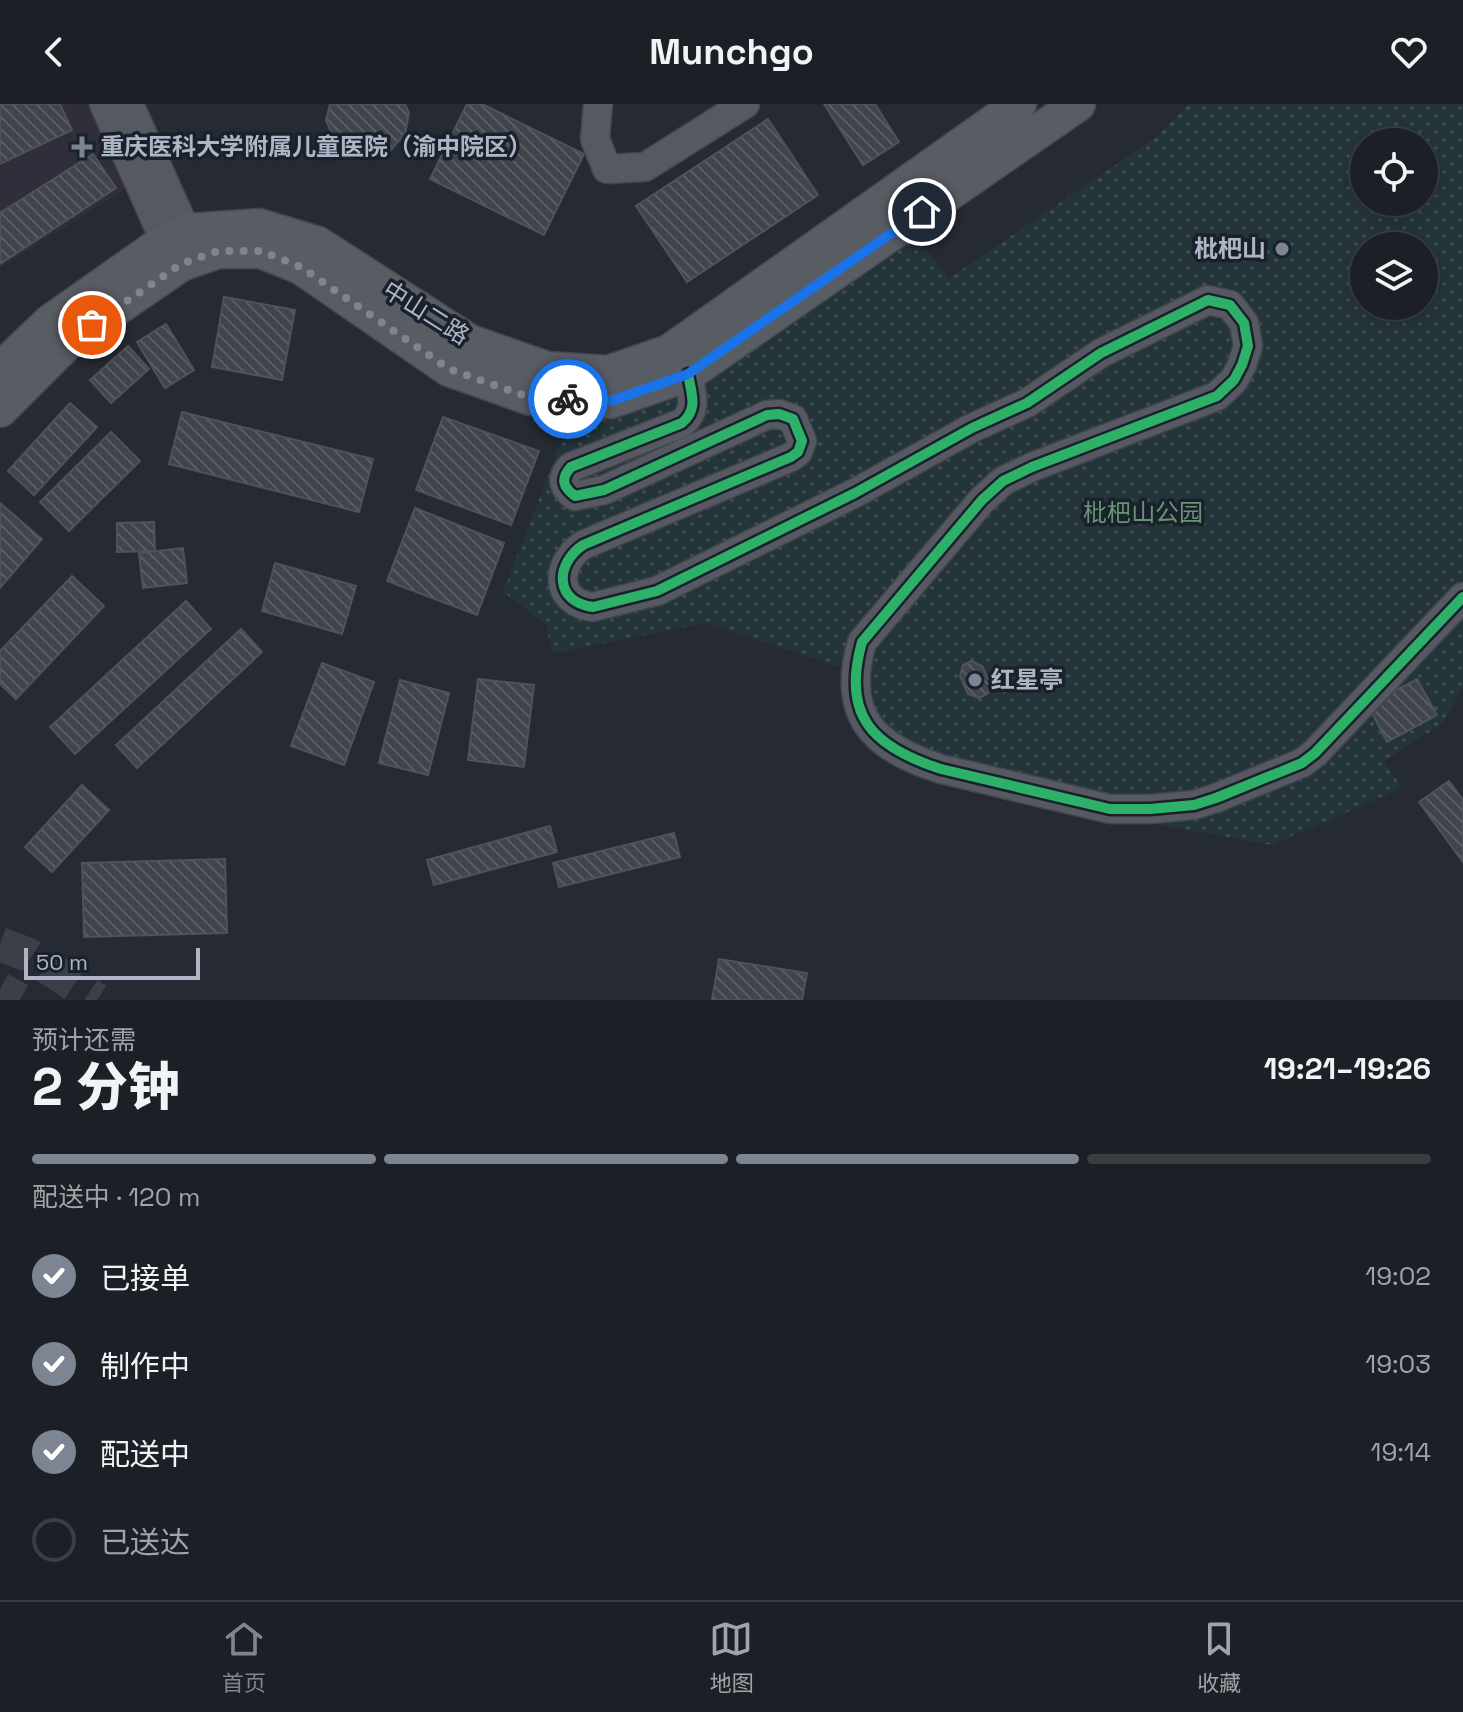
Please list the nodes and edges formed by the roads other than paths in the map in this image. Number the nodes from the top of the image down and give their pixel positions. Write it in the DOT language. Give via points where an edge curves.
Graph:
graph roads {
  1 [pos="104,104"];
  2 [pos="129,104"];
  3 [pos="598,104"];
  4 [pos="745,104"];
  5 [pos="1019,104"];
  6 [pos="1078,104"];
  7 [pos="176,236"];
  8 [pos="0,370"];
  9 [pos="688,374"];
  10 [pos="0,410"];
  11 [pos="1463,597"];
  1 -- 7 [label="street"];
  2 -- 7 [label="street"];
  3 -- 4 [label="street" via="595,139 607,169 645,167"];
  5 -- 7 [label="main road, 中山二路" via="669,352 608,373 547,369 470,342 318,244 259,226"];
  6 -- 9 [label="main road, 中山二路"];
  7 -- 8 [label="main road" via="50,322"];
  9 -- 10 [label="main road, 中山二路" via="611,401 531,398 449,369 301,267 261,251 218,251 181,264 69,341"];
  9 -- 11 [label="street" via="691,415 571,467 564,474 568,490 575,496 604,490 767,415 793,419 802,441 798,452 570,554 562,578 571,598 582,606 657,591 1027,403 1101,353 1208,300 1230,305 1244,323 1248,346 1242,365 1217,396 1003,481 862,642 854,669 855,692 867,726 914,761 941,769 1110,809 1174,808 1216,798 1315,753"];
}
